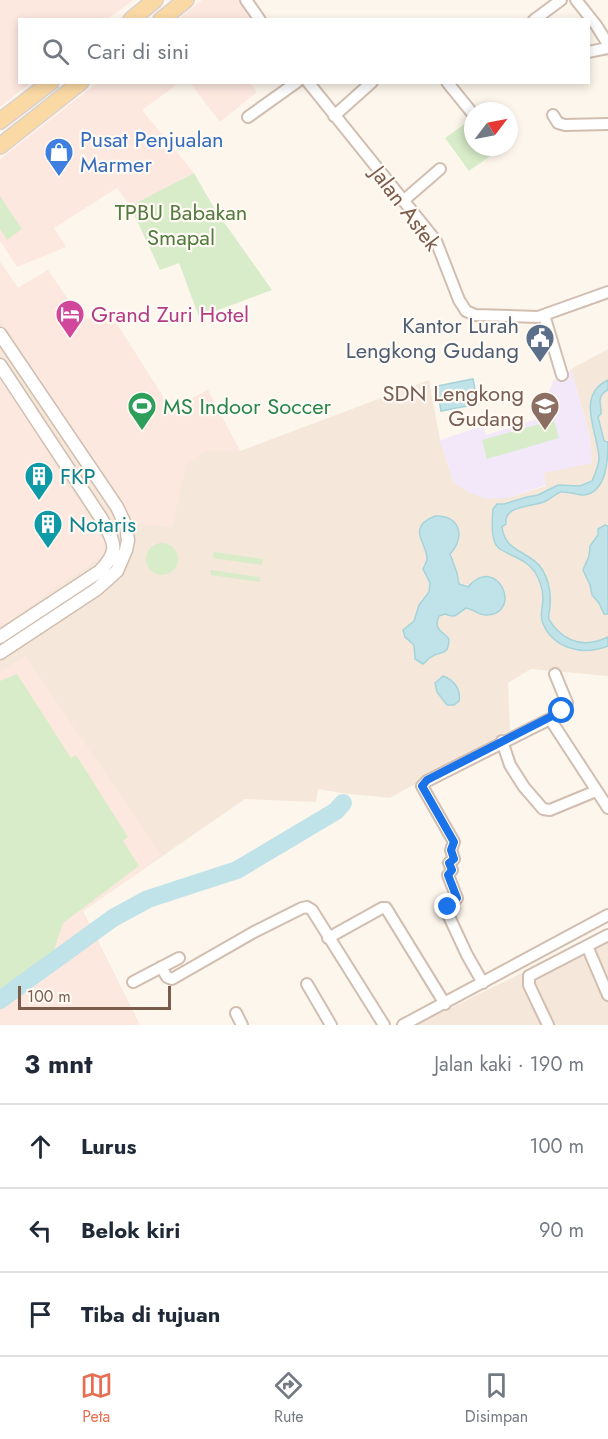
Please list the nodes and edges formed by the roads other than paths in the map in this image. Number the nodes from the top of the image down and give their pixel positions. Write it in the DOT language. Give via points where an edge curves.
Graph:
graph roads {
  1 [pos="156,0"];
  2 [pos="186,0"];
  3 [pos="246,0"];
  4 [pos="561,0"];
  5 [pos="576,0"];
  6 [pos="134,18"];
  7 [pos="164,18"];
  8 [pos="259,18"];
  9 [pos="537,18"];
  10 [pos="608,46"];
  11 [pos="590,51"];
  12 [pos="48,84"];
  13 [pos="78,84"];
  14 [pos="294,84"];
  15 [pos="310,84"];
  16 [pos="370,84"];
  17 [pos="449,84"];
  18 [pos="464,103"];
  19 [pos="553,115"];
  20 [pos="334,116"];
  21 [pos="248,117"];
  22 [pos="0,121"];
  23 [pos="608,124"];
  24 [pos="0,146"];
  25 [pos="441,169"];
  26 [pos="403,201"];
  27 [pos="608,292"];
  28 [pos="544,315"];
  29 [pos="0,334"];
  30 [pos="0,365"];
  31 [pos="562,375"];
  32 [pos="128,540"];
  33 [pos="114,545"];
  34 [pos="0,636"];
  35 [pos="0,652"];
  36 [pos="555,674"];
  37 [pos="550,718"];
  38 [pos="502,741"];
  39 [pos="596,791"];
  40 [pos="608,808"];
  41 [pos="608,915"];
  42 [pos="608,935"];
  43 [pos="328,938"];
  44 [pos="587,946"];
  45 [pos="178,958"];
  46 [pos="161,967"];
  47 [pos="133,982"];
  48 [pos="483,983"];
  49 [pos="307,984"];
  50 [pos="608,995"];
  51 [pos="445,1004"];
  52 [pos="236,1012"];
  53 [pos="242,1025"];
  54 [pos="331,1025"];
  55 [pos="384,1025"];
  56 [pos="403,1025"];
  57 [pos="548,1025"];
  1 -- 6 [label="main road"];
  2 -- 7 [label="main road"];
  3 -- 8 [label="street"];
  4 -- 9 [label="street"];
  5 -- 10 [label="street"];
  10 -- 11 [label="street"];
  12 -- 22 [label="main road"];
  13 -- 24 [label="main road"];
  14 -- 21 [label="street"];
  15 -- 20 [label="street, Jalan Astek"];
  16 -- 20 [label="street"];
  17 -- 18 [label="street"];
  19 -- 23 [label="street" via="565,125"];
  20 -- 26 [label="street, Jalan Astek"];
  25 -- 26 [label="street"];
  26 -- 28 [label="street, Jalan Astek" via="436,241 466,311 475,315"];
  27 -- 28 [label="street, Jalan Astek"];
  28 -- 31 [label="street"];
  29 -- 32 [label="street" via="117,507"];
  30 -- 33 [label="street" via="101,518"];
  32 -- 33 [label="street"];
  32 -- 35 [label="street" via="117,571 97,589"];
  33 -- 34 [label="street" via="111,557 100,571"];
  36 -- 37 [label="street" via="567,703"];
  37 -- 38 [label="street"];
  37 -- 39 [label="street"];
  38 -- 39 [label="street" via="510,765 543,809 550,810"];
  38 -- 48 [label="street" via="422,786 454,842 454,859 449,863 452,870 448,875 457,900 446,910"];
  39 -- 40 [label="street"];
  41 -- 48 [label="street"];
  42 -- 44 [label="street"];
  43 -- 46 [label="street" via="307,907 172,979"];
  43 -- 51 [label="street" via="386,908"];
  43 -- 55 [label="street"];
  44 -- 50 [label="street"];
  44 -- 57 [label="street" via="528,978"];
  45 -- 46 [label="street"];
  46 -- 47 [label="street"];
  48 -- 51 [label="street"];
  49 -- 54 [label="street"];
  51 -- 56 [label="street"];
  52 -- 53 [label="street"];
}
